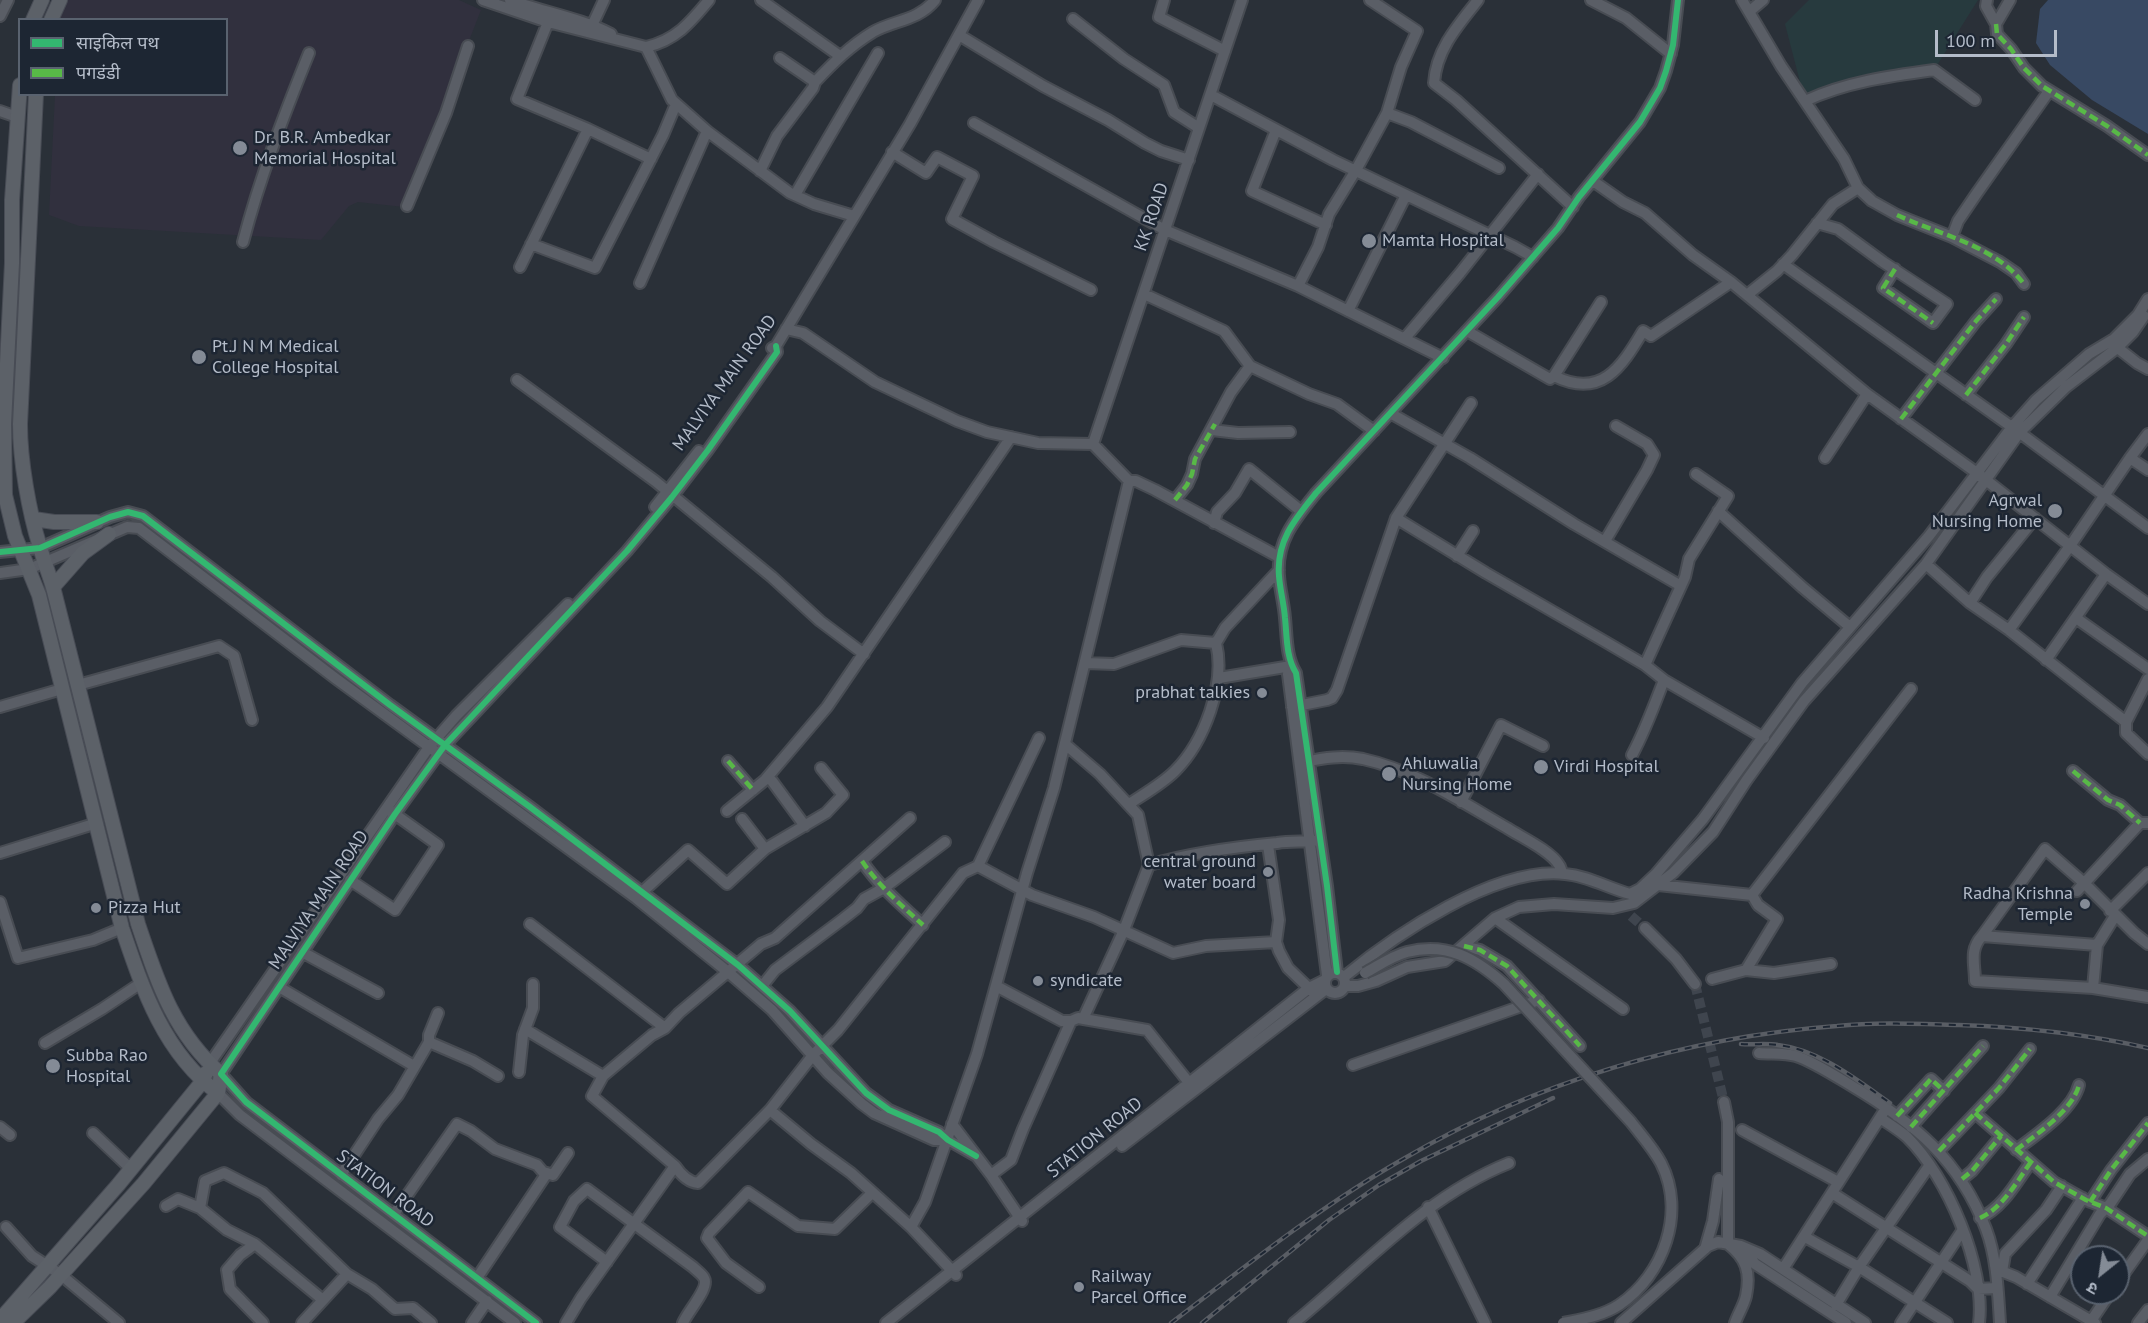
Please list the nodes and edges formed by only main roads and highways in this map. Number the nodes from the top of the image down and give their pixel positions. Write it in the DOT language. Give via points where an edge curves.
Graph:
graph roads {
  1 [pos="42,0"];
  2 [pos="60,0"];
  3 [pos="34,18"];
  4 [pos="52,18"];
  5 [pos="19,96"];
  6 [pos="36,96"];
  7 [pos="4,517"];
  8 [pos="34,519"];
  9 [pos="97,522"];
  10 [pos="109,534"];
  11 [pos="53,587"];
  12 [pos="210,1063"];
  13 [pos="202,1082"];
  14 [pos="218,1093"];
  15 [pos="4,1320"];
  1 -- 3 [label="main road"];
  2 -- 4 [label="main road"];
  5 -- 7 [label="main road" via="4,424"];
  6 -- 8 [label="main road" via="20,448"];
  7 -- 13 [label="main road" via="39,595 123,928 141,983 168,1040"];
  8 -- 9 [label="main road"];
  8 -- 11 [label="main road"];
  10 -- 11 [label="main road" via="83,552"];
  11 -- 12 [label="main road" via="138,924 173,1017"];
  12 -- 13 [label="main road"];
  12 -- 14 [label="main road, MALVIYA MAIN ROAD" via="221,1074"];
  13 -- 14 [label="main road"];
  13 -- 15 [label="main road"];
  14 -- 15 [label="main road" via="51,1287"];
}
